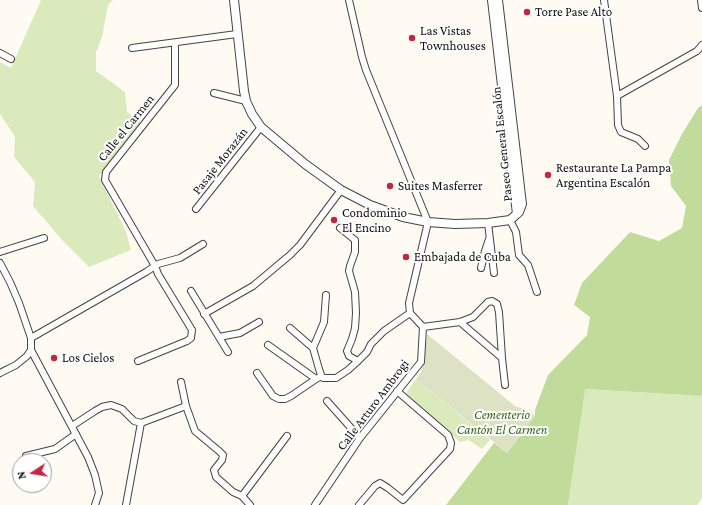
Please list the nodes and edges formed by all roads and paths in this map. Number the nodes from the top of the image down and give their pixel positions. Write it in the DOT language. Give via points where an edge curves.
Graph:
graph roads {
  1 [pos="234,0"];
  2 [pos="349,0"];
  3 [pos="492,0"];
  4 [pos="498,0"];
  5 [pos="604,0"];
  6 [pos="701,0"];
  7 [pos="702,8"];
  8 [pos="237,34"];
  9 [pos="175,43"];
  10 [pos="702,45"];
  11 [pos="132,48"];
  12 [pos="0,53"];
  13 [pos="11,59"];
  14 [pos="214,92"];
  15 [pos="617,96"];
  16 [pos="246,101"];
  17 [pos="262,127"];
  18 [pos="645,146"];
  19 [pos="341,190"];
  20 [pos="196,209"];
  21 [pos="517,214"];
  22 [pos="510,220"];
  23 [pos="428,222"];
  24 [pos="488,223"];
  25 [pos="340,228"];
  26 [pos="490,237"];
  27 [pos="44,238"];
  28 [pos="203,244"];
  29 [pos="0,252"];
  30 [pos="0,263"];
  31 [pos="155,266"];
  32 [pos="481,268"];
  33 [pos="494,273"];
  34 [pos="191,291"];
  35 [pos="537,292"];
  36 [pos="326,295"];
  37 [pos="204,314"];
  38 [pos="410,314"];
  39 [pos="259,322"];
  40 [pos="460,322"];
  41 [pos="423,327"];
  42 [pos="290,328"];
  43 [pos="219,337"];
  44 [pos="31,338"];
  45 [pos="268,344"];
  46 [pos="313,348"];
  47 [pos="31,350"];
  48 [pos="228,352"];
  49 [pos="502,358"];
  50 [pos="138,361"];
  51 [pos="358,361"];
  52 [pos="0,373"];
  53 [pos="257,373"];
  54 [pos="319,377"];
  55 [pos="181,382"];
  56 [pos="505,385"];
  57 [pos="397,391"];
  58 [pos="327,401"];
  59 [pos="186,406"];
  60 [pos="141,423"];
  61 [pos="72,426"];
  62 [pos="76,434"];
  63 [pos="287,436"];
  64 [pos="360,438"];
  65 [pos="38,453"];
  66 [pos="246,502"];
  67 [pos="95,505"];
  68 [pos="126,505"];
  69 [pos="315,505"];
  70 [pos="359,505"];
  1 -- 8 [label="street"];
  2 -- 23 [label="street" via="366,70"];
  3 -- 21 [label="street, Paseo General Escalón"];
  4 -- 21 [label="street, Paseo General Escalón" via="522,200"];
  5 -- 15 [label="street"];
  6 -- 7 [label="street"];
  8 -- 9 [label="street"];
  8 -- 16 [label="street"];
  9 -- 11 [label="street"];
  9 -- 31 [label="street, Calle el Carmen" via="175,85 106,172 105,180"];
  10 -- 15 [label="street" via="696,51"];
  12 -- 13 [label="street"];
  14 -- 16 [label="street"];
  15 -- 18 [label="street" via="619,129 622,133 638,139"];
  16 -- 17 [label="street"];
  17 -- 19 [label="street" via="305,164"];
  17 -- 20 [label="street, Pasaje Morazán"];
  19 -- 23 [label="street" via="370,205 403,217"];
  19 -- 37 [label="street" via="290,255 253,286"];
  21 -- 22 [label="street"];
  22 -- 24 [label="street"];
  22 -- 35 [label="street" via="516,232 519,255 528,265"];
  23 -- 24 [label="street"];
  23 -- 38 [label="street" via="409,303"];
  24 -- 26 [label="street"];
  25 -- 51 [label="street" via="355,240 355,252 349,271 355,292 355,328 347,351 349,356"];
  26 -- 32 [label="street"];
  26 -- 33 [label="street"];
  27 -- 29 [label="street"];
  28 -- 31 [label="street" via="180,258"];
  30 -- 44 [label="street"];
  31 -- 44 [label="street"];
  31 -- 50 [label="street, Calle el Carmen" via="192,330 191,338"];
  34 -- 37 [label="street"];
  36 -- 46 [label="street" via="324,322"];
  37 -- 43 [label="street"];
  38 -- 41 [label="street"];
  38 -- 51 [label="street" via="384,331"];
  39 -- 43 [label="street" via="240,333"];
  40 -- 41 [label="street"];
  40 -- 49 [label="street"];
  40 -- 49 [label="street" via="473,317 488,302 497,304"];
  41 -- 57 [label="street, Calle Arturo Ambrogi" via="421,362"];
  42 -- 46 [label="street"];
  43 -- 48 [label="street"];
  44 -- 47 [label="street"];
  45 -- 54 [label="street"];
  46 -- 54 [label="street"];
  47 -- 52 [label="street" via="16,365"];
  47 -- 61 [label="street"];
  49 -- 56 [label="street"];
  51 -- 54 [label="street" via="336,378"];
  53 -- 54 [label="street" via="273,396 279,399 291,396"];
  55 -- 59 [label="street"];
  57 -- 64 [label="street, Calle Arturo Ambrogi"];
  57 -- 70 [label="street" via="448,435 450,449 403,500 380,484 375,486"];
  58 -- 64 [label="street"];
  59 -- 60 [label="street"];
  59 -- 66 [label="street" via="195,431 223,455 214,470 216,477"];
  60 -- 61 [label="street" via="134,421 122,409 111,405 99,409"];
  60 -- 68 [label="street"];
  61 -- 62 [label="street"];
  62 -- 65 [label="street" via="55,449"];
  62 -- 67 [label="street" via="96,475 99,493"];
  63 -- 66 [label="street"];
  64 -- 69 [label="street, Calle Arturo Ambrogi"];
}
